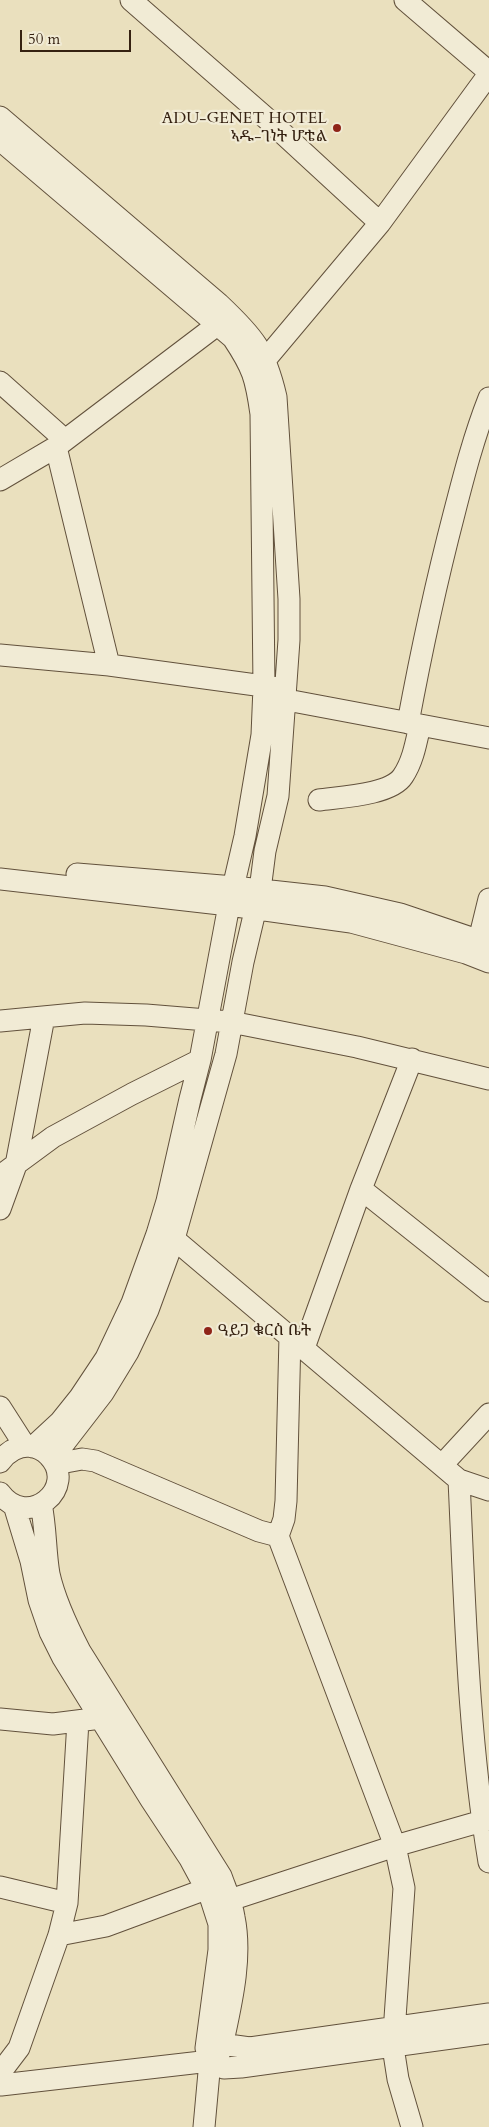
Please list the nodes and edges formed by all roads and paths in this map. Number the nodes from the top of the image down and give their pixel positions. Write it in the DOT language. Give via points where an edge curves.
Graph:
graph roads {
  1 [pos="131,0"];
  2 [pos="405,0"];
  3 [pos="489,73"];
  4 [pos="3,131"];
  5 [pos="380,223"];
  6 [pos="223,319"];
  7 [pos="259,365"];
  8 [pos="0,382"];
  9 [pos="489,398"];
  10 [pos="61,443"];
  11 [pos="0,480"];
  12 [pos="0,655"];
  13 [pos="109,665"];
  14 [pos="264,692"];
  15 [pos="286,694"];
  16 [pos="414,724"];
  17 [pos="489,738"];
  18 [pos="319,800"];
  19 [pos="8,874"];
  20 [pos="232,896"];
  21 [pos="258,899"];
  22 [pos="489,899"];
  23 [pos="484,942"];
  24 [pos="489,962"];
  25 [pos="44,1017"];
  26 [pos="0,1021"];
  27 [pos="208,1021"];
  28 [pos="232,1022"];
  29 [pos="412,1059"];
  30 [pos="200,1060"];
  31 [pos="489,1079"];
  32 [pos="8,1171"];
  33 [pos="361,1189"];
  34 [pos="0,1209"];
  35 [pos="166,1237"];
  36 [pos="489,1291"];
  37 [pos="297,1342"];
  38 [pos="0,1407"];
  39 [pos="489,1414"];
  40 [pos="29,1446"];
  41 [pos="0,1462"];
  42 [pos="54,1462"];
  43 [pos="442,1465"];
  44 [pos="459,1480"];
  45 [pos="489,1490"];
  46 [pos="4,1496"];
  47 [pos="41,1504"];
  48 [pos="278,1536"];
  49 [pos="100,1718"];
  50 [pos="0,1719"];
  51 [pos="78,1721"];
  52 [pos="486,1820"];
  53 [pos="395,1846"];
  54 [pos="489,1862"];
  55 [pos="0,1887"];
  56 [pos="206,1889"];
  57 [pos="230,1900"];
  58 [pos="66,1903"];
  59 [pos="59,1935"];
  60 [pos="489,2014"];
  61 [pos="489,2033"];
  62 [pos="393,2038"];
  63 [pos="228,2045"];
  64 [pos="210,2061"];
  65 [pos="0,2082"];
  66 [pos="204,2127"];
  67 [pos="412,2127"];
  1 -- 5 [label="street"];
  2 -- 3 [label="street"];
  3 -- 5 [label="street"];
  4 -- 6 [label="street"];
  5 -- 7 [label="street"];
  6 -- 7 [label="street" via="248,360"];
  6 -- 10 [label="street"];
  7 -- 14 [label="street" via="256,381 261,414"];
  7 -- 15 [label="street" via="276,397 289,599"];
  8 -- 10 [label="street"];
  9 -- 16 [label="street" via="475,433 444,551 417,672"];
  10 -- 11 [label="street"];
  10 -- 13 [label="street"];
  12 -- 13 [label="street"];
  13 -- 14 [label="street"];
  14 -- 15 [label="street"];
  14 -- 20 [label="street" via="262,735"];
  15 -- 16 [label="street"];
  15 -- 21 [label="street" via="278,796"];
  16 -- 17 [label="street"];
  16 -- 18 [label="street" via="408,767 394,785"];
  19 -- 20 [label="street"];
  20 -- 21 [label="street"];
  20 -- 27 [label="street"];
  21 -- 23 [label="street" via="324,897 400,914"];
  21 -- 24 [label="street" via="466,953"];
  21 -- 28 [label="street"];
  22 -- 23 [label="street"];
  25 -- 26 [label="street"];
  25 -- 27 [label="street" via="85,1013 137,1014"];
  25 -- 32 [label="street"];
  27 -- 28 [label="street"];
  27 -- 30 [label="street"];
  28 -- 29 [label="street"];
  28 -- 35 [label="street" via="205,1134"];
  29 -- 31 [label="street"];
  29 -- 33 [label="street"];
  30 -- 32 [label="street" via="53,1137"];
  30 -- 35 [label="street" via="167,1201"];
  32 -- 34 [label="street"];
  33 -- 36 [label="street"];
  33 -- 37 [label="street"];
  35 -- 37 [label="street"];
  35 -- 40 [label="street" via="106,1358 60,1422"];
  35 -- 42 [label="street" via="148,1310 128,1352"];
  37 -- 43 [label="street"];
  37 -- 48 [label="street" via="286,1501"];
  38 -- 40 [label="street"];
  39 -- 43 [label="street"];
  40 -- 41 [label="street" via="14,1449"];
  40 -- 42 [label="street" via="47,1454"];
  42 -- 47 [label="street" via="57,1482 49,1499"];
  42 -- 48 [label="street" via="95,1461 259,1532"];
  43 -- 44 [label="street"];
  44 -- 45 [label="street"];
  44 -- 52 [label="street" via="469,1688"];
  46 -- 47 [label="street" via="23,1508"];
  46 -- 49 [label="street" via="31,1560 50,1632"];
  47 -- 57 [label="street" via="49,1574 67,1625 220,1876"];
  48 -- 53 [label="street"];
  49 -- 51 [label="street"];
  49 -- 56 [label="street"];
  50 -- 51 [label="street" via="53,1724"];
  51 -- 58 [label="street"];
  52 -- 53 [label="street"];
  52 -- 54 [label="street"];
  53 -- 57 [label="street"];
  53 -- 62 [label="street" via="404,1888"];
  55 -- 58 [label="street"];
  56 -- 59 [label="street" via="106,1926"];
  56 -- 64 [label="street" via="219,1924 219,1950 206,2048"];
  57 -- 63 [label="street" via="237,1938 224,2038"];
  58 -- 59 [label="street"];
  59 -- 65 [label="street" via="18,2048"];
  60 -- 62 [label="street"];
  61 -- 62 [label="street"];
  62 -- 63 [label="street" via="250,2048"];
  62 -- 64 [label="street" via="241,2068 224,2068"];
  62 -- 67 [label="street" via="398,2079"];
  63 -- 64 [label="street"];
  64 -- 65 [label="street"];
  64 -- 66 [label="street"];
}
